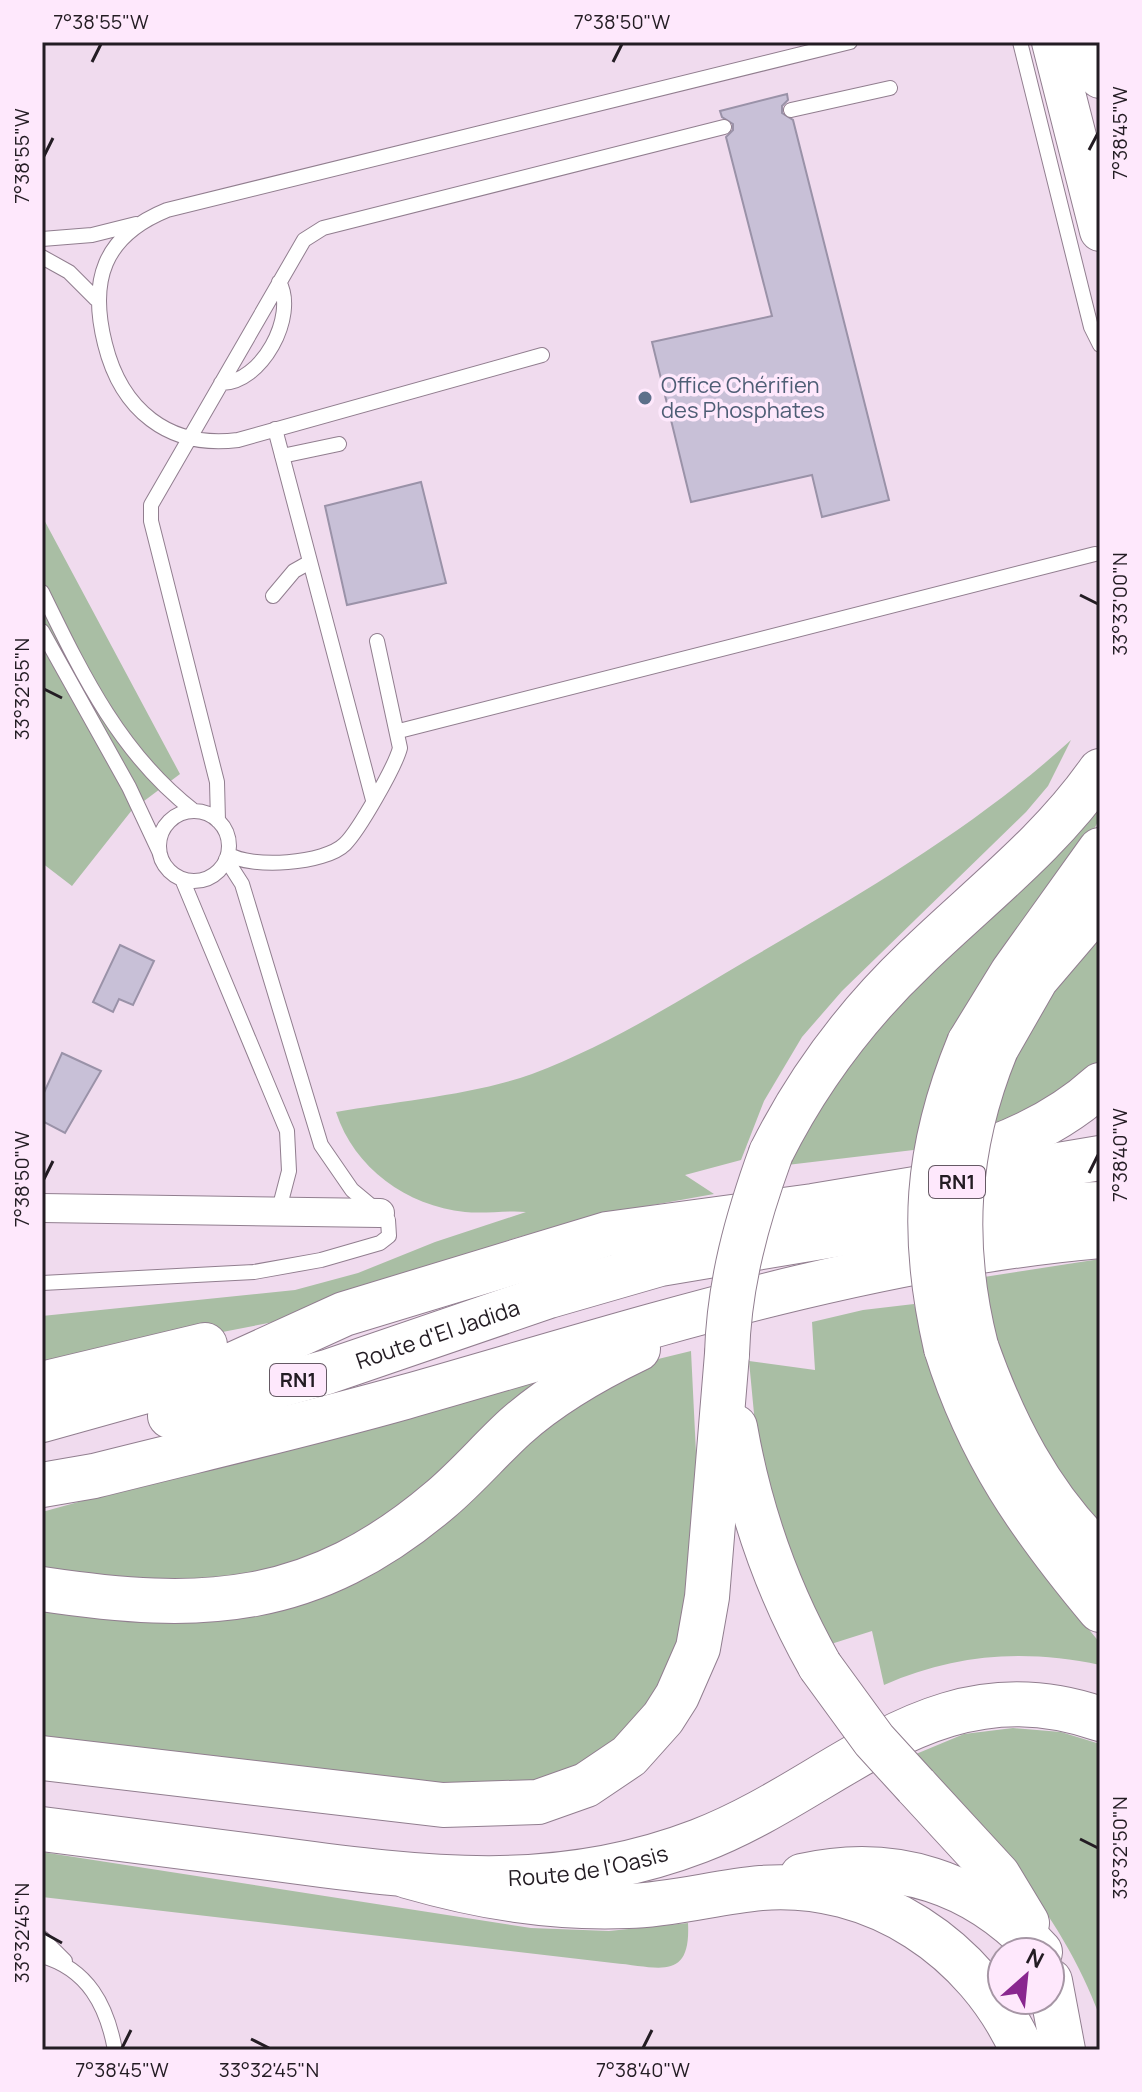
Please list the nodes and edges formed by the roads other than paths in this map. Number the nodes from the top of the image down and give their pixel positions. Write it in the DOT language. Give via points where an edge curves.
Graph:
graph roads {
  1 [pos="850,42"];
  2 [pos="1020,42"];
  3 [pos="1052,42"];
  4 [pos="1091,42"];
  5 [pos="1100,78"];
  6 [pos="890,88"];
  7 [pos="791,110"];
  8 [pos="724,127"];
  9 [pos="140,223"];
  10 [pos="1100,231"];
  11 [pos="42,239"];
  12 [pos="42,257"];
  13 [pos="279,282"];
  14 [pos="96,299"];
  15 [pos="1100,345"];
  16 [pos="542,355"];
  17 [pos="221,383"];
  18 [pos="275,429"];
  19 [pos="189,438"];
  20 [pos="339,444"];
  21 [pos="282,456"];
  22 [pos="1095,554"];
  23 [pos="310,562"];
  24 [pos="42,592"];
  25 [pos="273,596"];
  26 [pos="42,631"];
  27 [pos="377,641"];
  28 [pos="399,731"];
  29 [pos="1100,771"];
  30 [pos="373,800"];
  31 [pos="194,811"];
  32 [pos="218,821"];
  33 [pos="1100,850"];
  34 [pos="159,851"];
  35 [pos="227,856"];
  36 [pos="182,879"];
  37 [pos="1100,904"];
  38 [pos="983,1046"];
  39 [pos="1100,1085"];
  40 [pos="1100,1158"];
  41 [pos="1100,1204"];
  42 [pos="42,1208"];
  43 [pos="278,1213"];
  44 [pos="380,1213"];
  45 [pos="824,1221"];
  46 [pos="1100,1236"];
  47 [pos="42,1283"];
  48 [pos="805,1287"];
  49 [pos="344,1314"];
  50 [pos="961,1347"];
  51 [pos="727,1370"];
  52 [pos="42,1384"];
  53 [pos="42,1420"];
  54 [pos="42,1447"];
  55 [pos="94,1476"];
  56 [pos="42,1485"];
  57 [pos="42,1497"];
  58 [pos="1100,1554"];
  59 [pos="42,1589"];
  60 [pos="1100,1610"];
  61 [pos="1100,1690"];
  62 [pos="1100,1719"];
  63 [pos="42,1758"];
  64 [pos="42,1771"];
  65 [pos="183,1778"];
  66 [pos="42,1802"];
  67 [pos="42,1829"];
  68 [pos="407,1876"];
  69 [pos="762,1888"];
  70 [pos="1022,1936"];
  71 [pos="1031,1936"];
  72 [pos="42,1938"];
  73 [pos="42,1956"];
  74 [pos="77,1972"];
  75 [pos="1057,2016"];
  76 [pos="115,2050"];
  77 [pos="1022,2050"];
  78 [pos="1063,2050"];
  1 -- 9 [label="lane" via="181,206"];
  2 -- 15 [label="lane" via="1091,327"];
  3 -- 10 [label="main road"];
  4 -- 5 [label="main road"];
  6 -- 7 [label="lane"];
  8 -- 13 [label="lane" via="323,228 304,240"];
  9 -- 11 [label="lane" via="92,235"];
  9 -- 14 [label="lane" via="110,256"];
  12 -- 14 [label="lane" via="69,272"];
  13 -- 17 [label="lane"];
  13 -- 17 [label="lane" via="286,299 284,317 260,362 248,377"];
  14 -- 19 [label="lane" via="110,366 123,393 142,413"];
  16 -- 18 [label="lane"];
  17 -- 19 [label="lane"];
  18 -- 19 [label="lane" via="222,442"];
  18 -- 21 [label="lane"];
  19 -- 32 [label="lane" via="150,513 217,782"];
  20 -- 21 [label="lane"];
  21 -- 23 [label="lane"];
  22 -- 28 [label="lane"];
  23 -- 25 [label="lane" via="294,571"];
  23 -- 30 [label="lane"];
  24 -- 31 [label="lane" via="118,734 153,776"];
  26 -- 34 [label="lane"];
  27 -- 28 [label="lane"];
  28 -- 30 [label="lane" via="398,756"];
  29 -- 51 [label="main road, bridge" via="1043,839 867,1008 813,1076 771,1153 741,1245 729,1308"];
  30 -- 35 [label="lane" via="347,842 330,853 259,865"];
  31 -- 32 [label="lane"];
  31 -- 34 [label="lane" via="167,823"];
  32 -- 35 [label="lane" via="227,837"];
  33 -- 38 [label="main road" via="1012,973"];
  34 -- 36 [label="lane" via="167,868"];
  35 -- 36 [label="lane" via="208,878"];
  35 -- 44 [label="lane" via="242,884 321,1145 346,1183"];
  36 -- 43 [label="lane" via="287,1131 289,1171"];
  37 -- 38 [label="main road"];
  38 -- 50 [label="main road, bridge" via="958,1212"];
  39 -- 45 [label="main road" via="1068,1111 1012,1141 895,1175"];
  40 -- 45 [label="main road, RN1"];
  41 -- 45 [label="main road, RN1"];
  42 -- 43 [label="street"];
  43 -- 44 [label="street"];
  44 -- 47 [label="lane" via="391,1225 385,1240 288,1267"];
  45 -- 49 [label="main road, Route d'El Jadida / RN1" via="607,1234"];
  45 -- 54 [label="main road, Route d'El Jadida / RN1" via="609,1276 327,1372"];
  46 -- 48 [label="main road" via="975,1252"];
  48 -- 55 [label="main road"];
  48 -- 59 [label="main road" via="641,1348 575,1382 515,1426 414,1521 357,1557 296,1585 180,1603"];
  49 -- 52 [label="main road"];
  49 -- 53 [label="main road, Route d'El Jadida / RN1" via="221,1370"];
  50 -- 58 [label="main road" via="993,1393 1024,1457"];
  50 -- 60 [label="main road" via="974,1426 999,1475 1037,1533"];
  51 -- 65 [label="main road" via="698,1648 663,1718 608,1772 538,1802 477,1807"];
  51 -- 71 [label="main road, bridge" via="742,1469 765,1551 799,1628 865,1728 998,1875"];
  55 -- 56 [label="main road"];
  55 -- 57 [label="main road"];
  61 -- 66 [label="main road, Route de l'Oasis" via="1012,1676 938,1689 696,1815 596,1846 534,1854 449,1852"];
  62 -- 68 [label="main road, Route de l'Oasis" via="1037,1704 967,1709 888,1737 748,1819 643,1862 549,1877"];
  63 -- 65 [label="main road"];
  64 -- 65 [label="main road"];
  67 -- 68 [label="main road, Route de l'Oasis"];
  68 -- 69 [label="main road" via="486,1897 569,1907 632,1906"];
  69 -- 70 [label="main road" via="844,1869 900,1870 984,1902"];
  69 -- 77 [label="main road" via="845,1896 874,1905 927,1934 985,1986"];
  72 -- 74 [label="lane"];
  73 -- 74 [label="lane"];
  74 -- 76 [label="lane" via="104,2010"];
  75 -- 78 [label="main road"];
}
